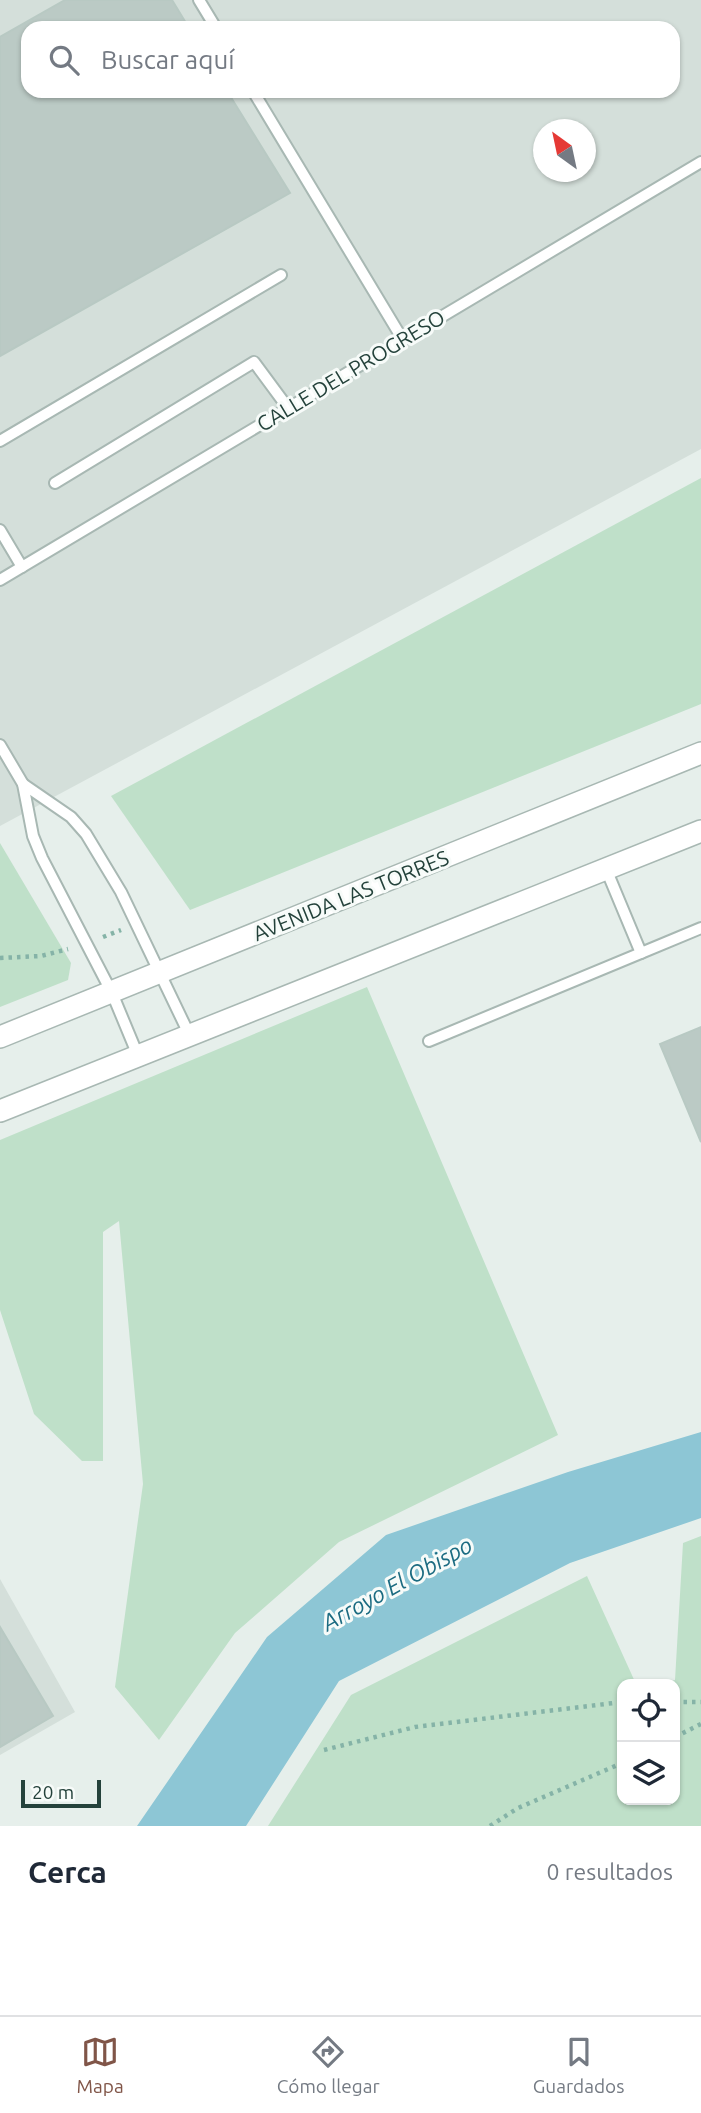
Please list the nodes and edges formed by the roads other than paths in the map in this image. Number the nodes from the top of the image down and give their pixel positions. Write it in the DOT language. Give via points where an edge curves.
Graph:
graph roads {
  1 [pos="199,0"];
  2 [pos="212,21"];
  3 [pos="257,98"];
  4 [pos="701,162"];
  5 [pos="281,275"];
  6 [pos="403,340"];
  7 [pos="288,408"];
  8 [pos="0,441"];
  9 [pos="55,483"];
  10 [pos="0,530"];
  11 [pos="22,567"];
  12 [pos="0,580"];
  13 [pos="0,745"];
  14 [pos="701,753"];
  15 [pos="23,784"];
  16 [pos="701,831"];
  17 [pos="606,869"];
  18 [pos="701,928"];
  19 [pos="641,953"];
  20 [pos="163,973"];
  21 [pos="112,993"];
  22 [pos="190,1036"];
  23 [pos="0,1037"];
  24 [pos="429,1041"];
  25 [pos="139,1058"];
  26 [pos="0,1111"];
  1 -- 2 [label="lane"];
  3 -- 6 [label="lane"];
  4 -- 6 [label="lane, CALLE DEL PROGRESO"];
  5 -- 8 [label="lane"];
  6 -- 7 [label="lane, CALLE DEL PROGRESO"];
  7 -- 9 [label="lane" via="254,362"];
  7 -- 11 [label="lane, CALLE DEL PROGRESO"];
  10 -- 11 [label="lane"];
  11 -- 12 [label="lane, CALLE DEL PROGRESO"];
  13 -- 15 [label="lane"];
  14 -- 20 [label="street, AVENIDA LAS TORRES"];
  15 -- 20 [label="lane" via="71,817 86,834"];
  15 -- 21 [label="lane" via="42,858"];
  16 -- 17 [label="street"];
  17 -- 19 [label="lane"];
  17 -- 22 [label="street"];
  18 -- 19 [label="lane"];
  19 -- 24 [label="lane"];
  20 -- 21 [label="street, AVENIDA LAS TORRES"];
  20 -- 22 [label="lane"];
  21 -- 23 [label="street, AVENIDA LAS TORRES"];
  21 -- 25 [label="lane"];
  22 -- 25 [label="street"];
  25 -- 26 [label="street"];
}
